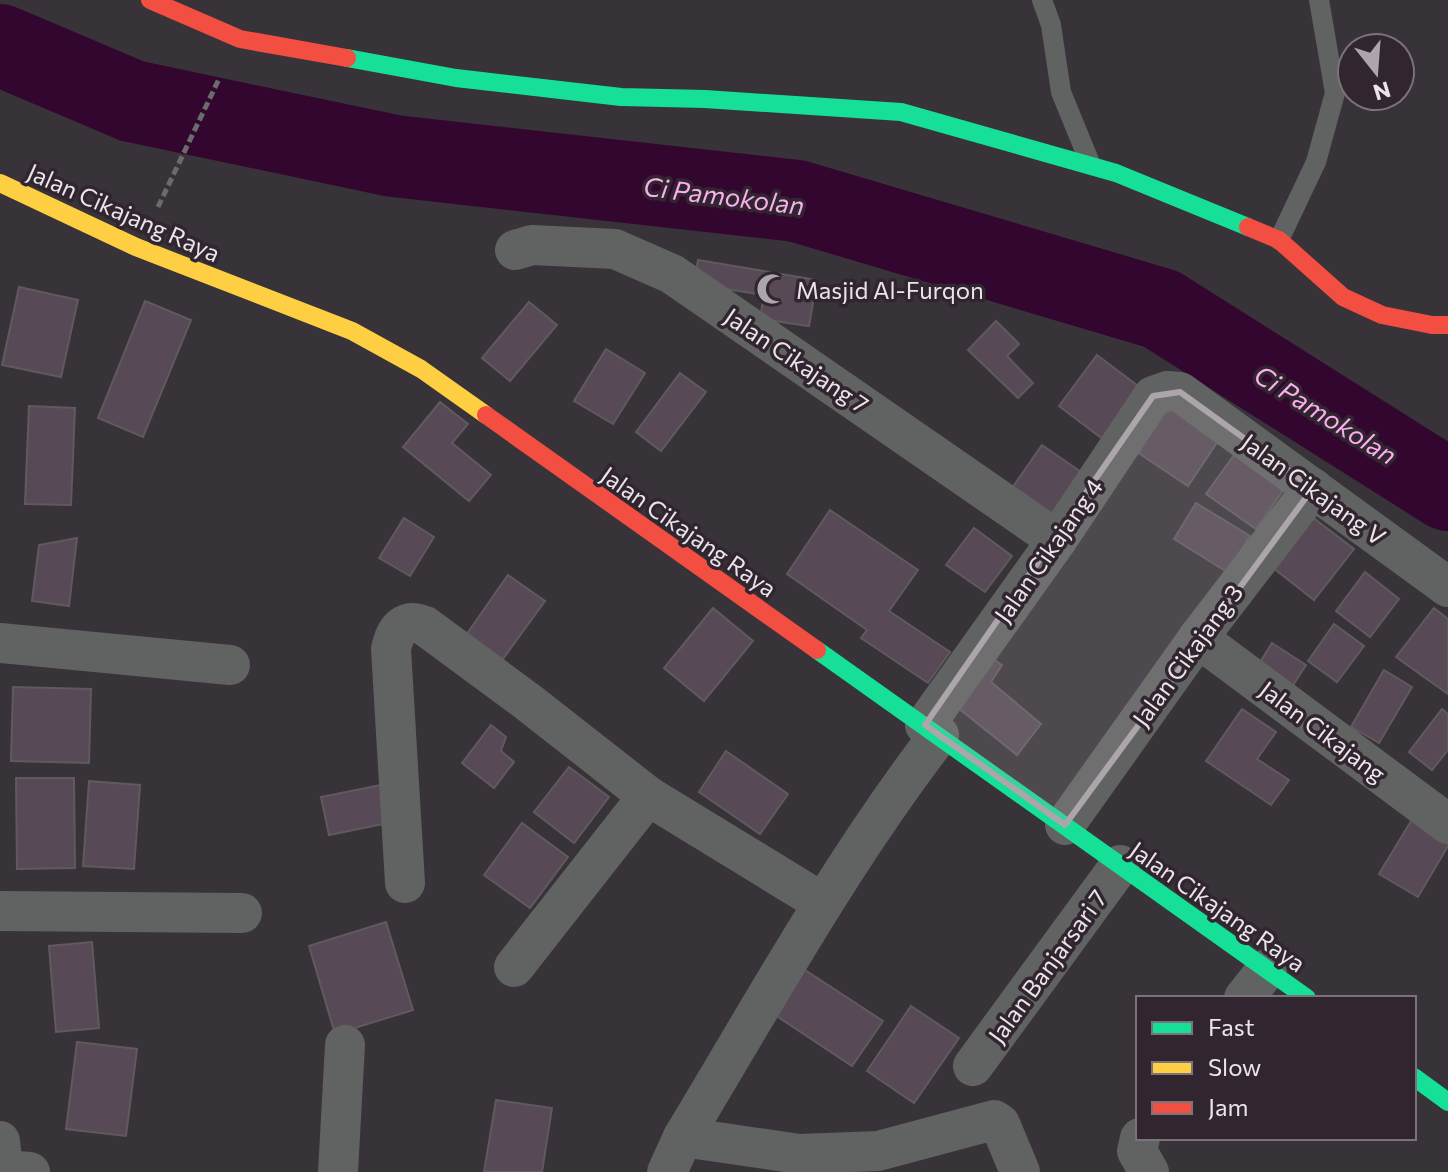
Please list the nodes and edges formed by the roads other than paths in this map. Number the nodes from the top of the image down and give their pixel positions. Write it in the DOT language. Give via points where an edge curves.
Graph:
graph roads {
  1 [pos="150,0"];
  2 [pos="1042,0"];
  3 [pos="1319,0"];
  4 [pos="1091,167"];
  5 [pos="0,183"];
  6 [pos="1279,240"];
  7 [pos="515,250"];
  8 [pos="1448,325"];
  9 [pos="1180,392"];
  10 [pos="1313,488"];
  11 [pos="1057,540"];
  12 [pos="1448,587"];
  13 [pos="1198,638"];
  14 [pos="0,643"];
  15 [pos="230,665"];
  16 [pos="932,730"];
  17 [pos="648,796"];
  18 [pos="1448,824"];
  19 [pos="1065,825"];
  20 [pos="1120,865"];
  21 [pos="405,883"];
  22 [pos="823,903"];
  23 [pos="0,911"];
  24 [pos="242,913"];
  25 [pos="514,967"];
  26 [pos="1255,983"];
  27 [pos="1300,996"];
  28 [pos="345,1045"];
  29 [pos="973,1066"];
  30 [pos="1416,1078"];
  31 [pos="1448,1102"];
  32 [pos="675,1154"];
  33 [pos="338,1172"];
  34 [pos="1020,1172"];
  1 -- 4 [label="main road" via="240,39 425,72 621,97 901,112"];
  2 -- 4 [label="lane" via="1061,92"];
  3 -- 6 [label="lane" via="1335,93 1316,162"];
  4 -- 6 [label="main road"];
  5 -- 16 [label="main road, Jalan Cikajang Raya" via="136,247 352,331 421,369"];
  6 -- 8 [label="main road" via="1343,297 1382,315"];
  7 -- 11 [label="street, Jalan Cikajang 7" via="532,245 615,249 672,274"];
  9 -- 10 [label="street, Jalan Cikajang V"];
  9 -- 11 [label="street, Jalan Cikajang 4" via="1153,396"];
  10 -- 12 [label="street, Jalan Cikajang V"];
  10 -- 13 [label="street, Jalan Cikajang 3"];
  11 -- 16 [label="street, Jalan Cikajang 4"];
  13 -- 18 [label="street, Jalan Cikajang"];
  13 -- 19 [label="street, Jalan Cikajang 3"];
  14 -- 15 [label="street"];
  16 -- 19 [label="main road, Jalan Cikajang Raya"];
  16 -- 22 [label="street, Jalan Cikajang 4"];
  17 -- 21 [label="street" via="425,626 407,623 396,632 391,649"];
  17 -- 22 [label="street"];
  17 -- 25 [label="street"];
  19 -- 20 [label="main road, Jalan Cikajang Raya"];
  20 -- 26 [label="main road, Jalan Cikajang Raya"];
  20 -- 29 [label="street, Jalan Banjarsari 7"];
  22 -- 32 [label="street, Jalan Cikajang 4"];
  23 -- 24 [label="street"];
  26 -- 27 [label="main road, Jalan Cikajang Raya"];
  28 -- 33 [label="street"];
  30 -- 31 [label="main road"];
  32 -- 34 [label="street" via="878,1151 994,1120"];
}
